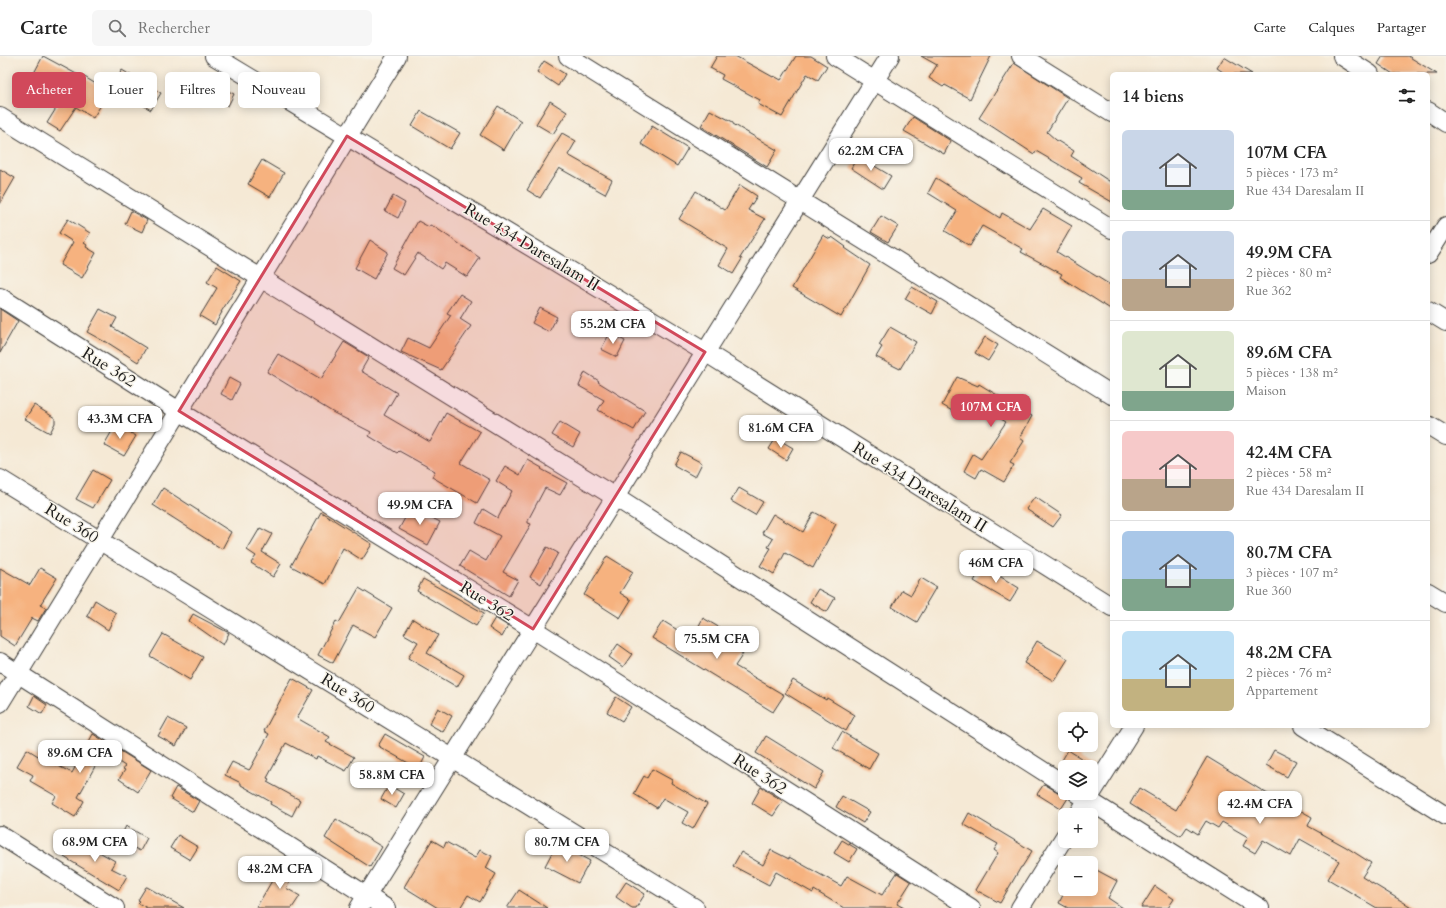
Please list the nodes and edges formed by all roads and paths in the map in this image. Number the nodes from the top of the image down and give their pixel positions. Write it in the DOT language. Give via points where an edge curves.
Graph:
graph roads {
  1 [pos="214,56"];
  2 [pos="397,56"];
  3 [pos="568,56"];
  4 [pos="835,56"];
  5 [pos="890,56"];
  6 [pos="1021,56"];
  7 [pos="1342,56"];
  8 [pos="1367,72"];
  9 [pos="874,81"];
  10 [pos="1110,112"];
  11 [pos="1430,112"];
  12 [pos="0,117"];
  13 [pos="1446,123"];
  14 [pos="347,136"];
  15 [pos="800,200"];
  16 [pos="1446,226"];
  17 [pos="1110,228"];
  18 [pos="1430,251"];
  19 [pos="260,278"];
  20 [pos="0,297"];
  21 [pos="1430,311"];
  22 [pos="1446,322"];
  23 [pos="705,352"];
  24 [pos="1110,394"];
  25 [pos="179,411"];
  26 [pos="1430,426"];
  27 [pos="1446,436"];
  28 [pos="0,479"];
  29 [pos="615,497"];
  30 [pos="100,540"];
  31 [pos="1430,593"];
  32 [pos="1446,603"];
  33 [pos="1110,606"];
  34 [pos="533,629"];
  35 [pos="0,662"];
  36 [pos="18,674"];
  37 [pos="0,703"];
  38 [pos="1133,728"];
  39 [pos="1306,728"];
  40 [pos="453,758"];
  41 [pos="1098,774"];
  42 [pos="1058,781"];
  43 [pos="1088,800"];
  44 [pos="1446,816"];
  45 [pos="0,836"];
  46 [pos="1058,847"];
  47 [pos="363,902"];
  48 [pos="114,908"];
  49 [pos="386,908"];
  50 [pos="695,908"];
  51 [pos="971,908"];
  52 [pos="1020,908"];
  53 [pos="1260,908"];
  1 -- 14 [label="street, Rue 434 Daresalam II"];
  2 -- 14 [label="street"];
  3 -- 15 [label="street"];
  4 -- 9 [label="street"];
  5 -- 9 [label="street"];
  6 -- 10 [label="street"];
  7 -- 8 [label="street"];
  9 -- 15 [label="street"];
  9 -- 17 [label="street"];
  11 -- 13 [label="street"];
  12 -- 19 [label="street"];
  14 -- 19 [label="street"];
  14 -- 23 [label="street, Rue 434 Daresalam II"];
  15 -- 23 [label="street"];
  15 -- 24 [label="street"];
  16 -- 18 [label="street"];
  19 -- 25 [label="street"];
  19 -- 29 [label="street"];
  20 -- 25 [label="street, Rue 362"];
  21 -- 22 [label="street"];
  23 -- 29 [label="street"];
  23 -- 33 [label="street, Rue 434 Daresalam II"];
  25 -- 30 [label="street"];
  25 -- 34 [label="street, Rue 362"];
  26 -- 27 [label="street"];
  28 -- 30 [label="street, Rue 360"];
  29 -- 34 [label="street"];
  29 -- 42 [label="street"];
  30 -- 36 [label="street"];
  30 -- 40 [label="street, Rue 360"];
  31 -- 32 [label="street"];
  34 -- 40 [label="street"];
  34 -- 51 [label="street, Rue 362"];
  35 -- 36 [label="street"];
  36 -- 37 [label="street"];
  36 -- 47 [label="street"];
  38 -- 41 [label="street"];
  39 -- 44 [label="street"];
  40 -- 47 [label="street"];
  40 -- 50 [label="street, Rue 360"];
  43 -- 53 [label="street"];
  45 -- 48 [label="street"];
  46 -- 52 [label="street"];
  47 -- 49 [label="street"];
}
